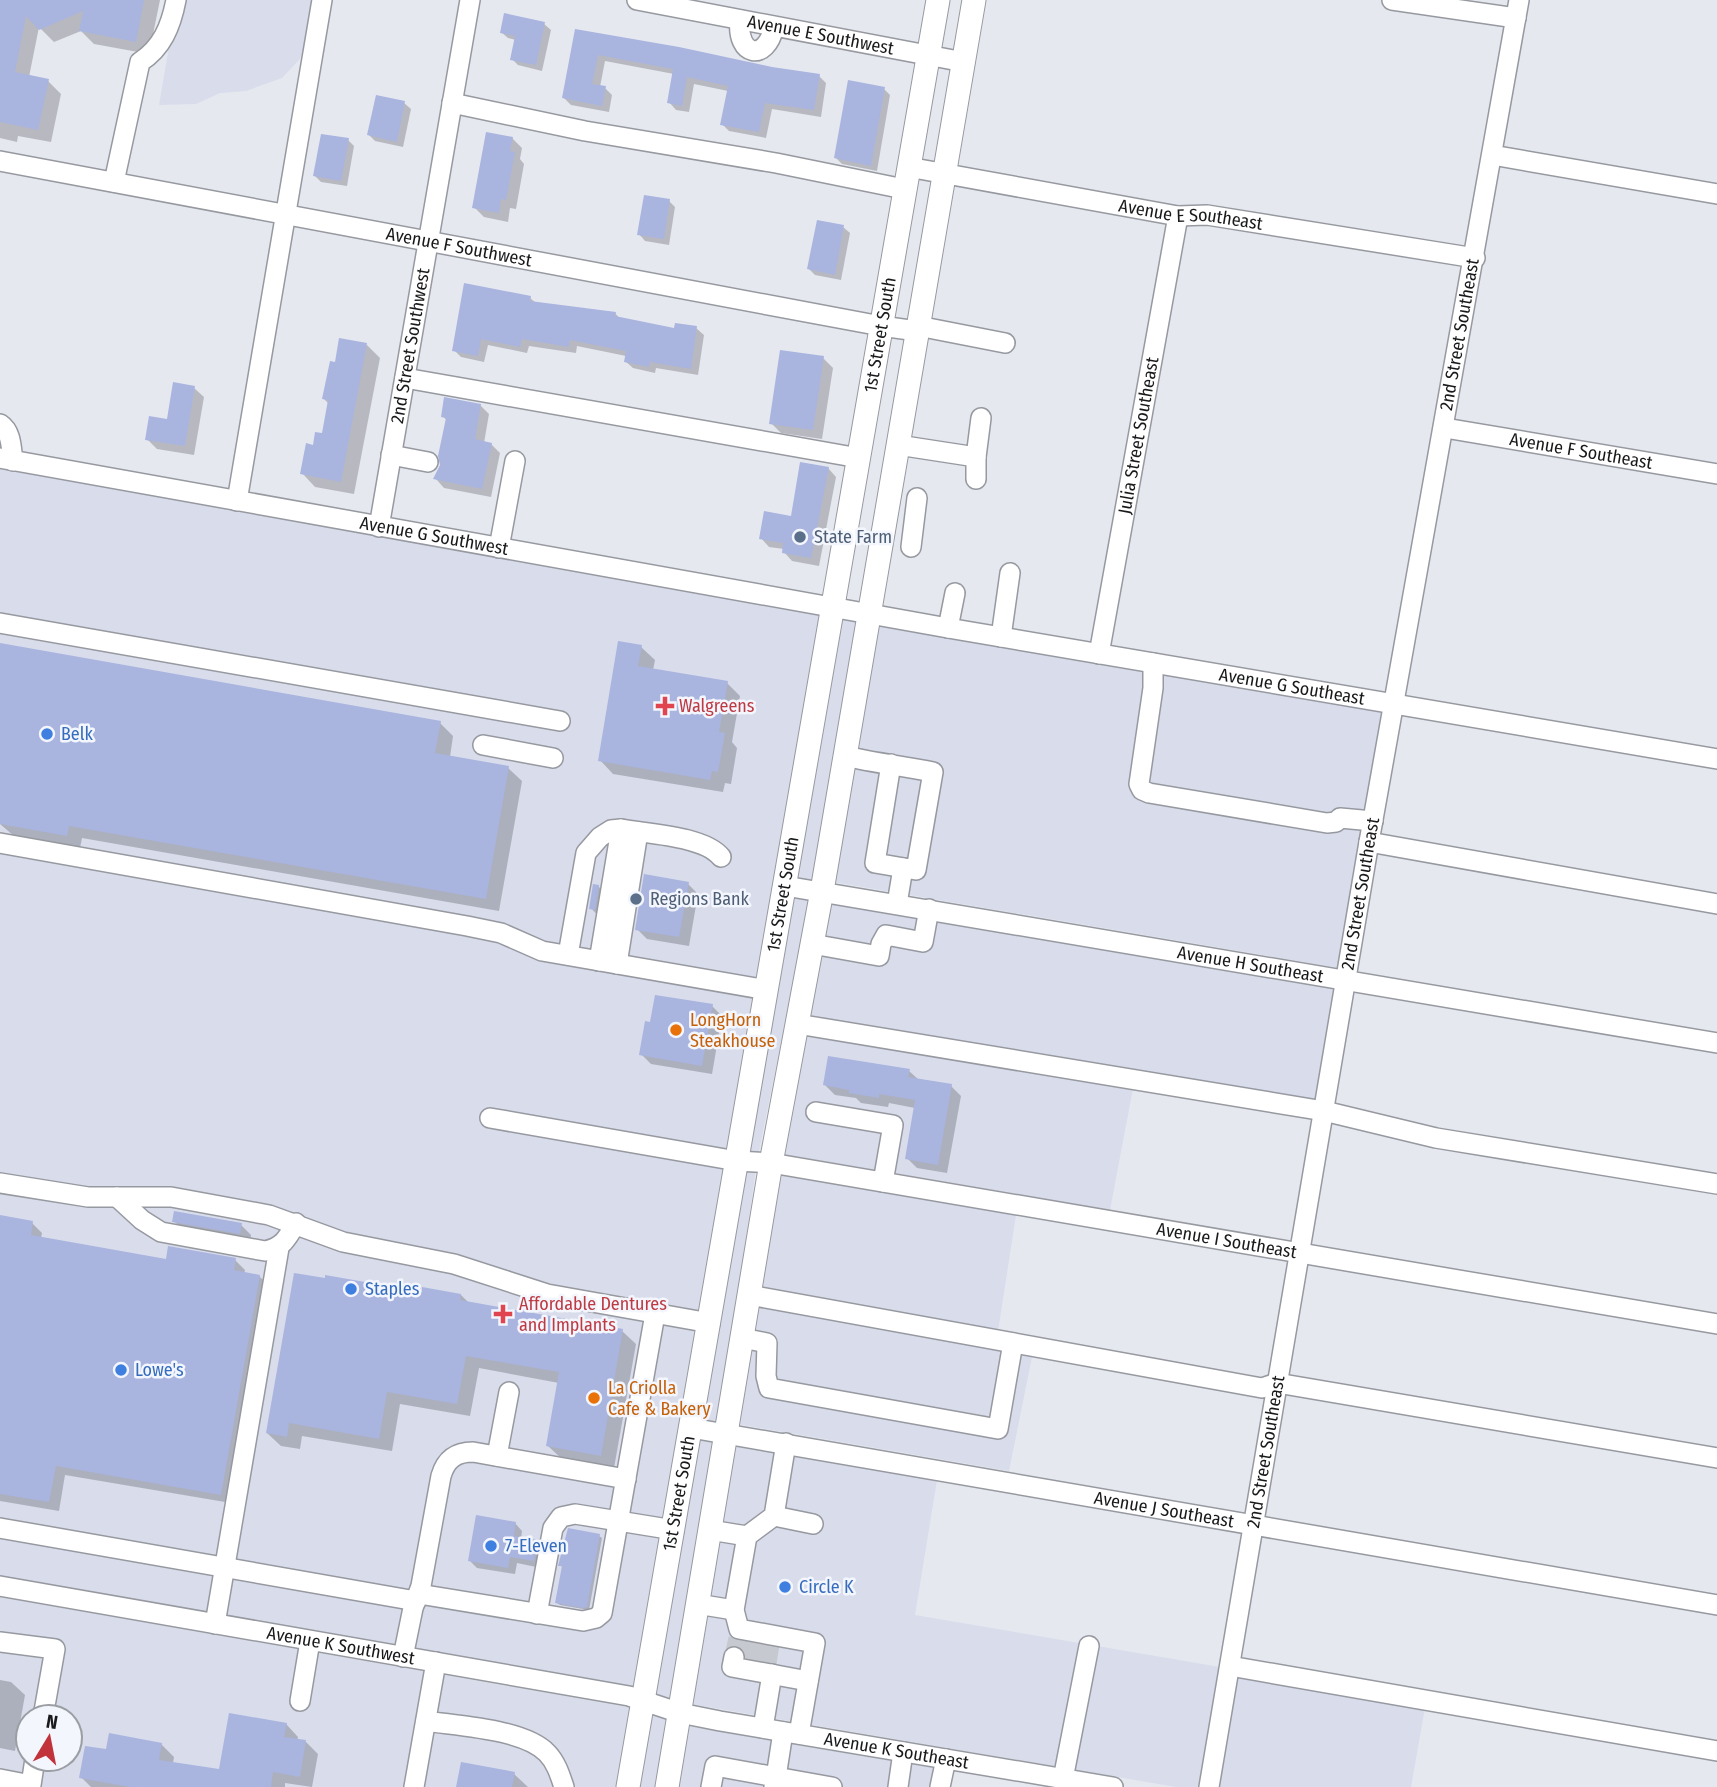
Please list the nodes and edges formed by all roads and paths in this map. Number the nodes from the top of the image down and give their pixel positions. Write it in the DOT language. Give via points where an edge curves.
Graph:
graph roads {
  1 [pos="176,0"];
  2 [pos="322,0"];
  3 [pos="470,0"];
  4 [pos="637,0"];
  5 [pos="937,0"];
  6 [pos="974,0"];
  7 [pos="1392,0"];
  8 [pos="1517,9"];
  9 [pos="740,20"];
  10 [pos="774,27"];
  11 [pos="927,56"];
  12 [pos="964,62"];
  13 [pos="452,103"];
  14 [pos="1492,156"];
  15 [pos="0,161"];
  16 [pos="944,174"];
  17 [pos="906,178"];
  18 [pos="114,181"];
  19 [pos="1717,194"];
  20 [pos="284,215"];
  21 [pos="1178,216"];
  22 [pos="429,240"];
  23 [pos="1475,258"];
  24 [pos="881,326"];
  25 [pos="918,328"];
  26 [pos="1005,343"];
  27 [pos="405,378"];
  28 [pos="981,418"];
  29 [pos="0,424"];
  30 [pos="1445,428"];
  31 [pos="898,445"];
  32 [pos="391,455"];
  33 [pos="976,457"];
  34 [pos="859,458"];
  35 [pos="6,459"];
  36 [pos="515,461"];
  37 [pos="428,462"];
  38 [pos="1717,474"];
  39 [pos="975,479"];
  40 [pos="237,501"];
  41 [pos="886,511"];
  42 [pos="379,527"];
  43 [pos="911,547"];
  44 [pos="499,548"];
  45 [pos="1010,573"];
  46 [pos="955,593"];
  47 [pos="832,607"];
  48 [pos="868,614"];
  49 [pos="0,623"];
  50 [pos="948,628"];
  51 [pos="1001,637"];
  52 [pos="1099,654"];
  53 [pos="1153,663"];
  54 [pos="1394,703"];
  55 [pos="560,722"];
  56 [pos="483,745"];
  57 [pos="845,756"];
  58 [pos="553,758"];
  59 [pos="1717,759"];
  60 [pos="891,764"];
  61 [pos="1373,821"];
  62 [pos="620,832"];
  63 [pos="1369,842"];
  64 [pos="0,843"];
  65 [pos="721,857"];
  66 [pos="903,868"];
  67 [pos="785,886"];
  68 [pos="822,891"];
  69 [pos="897,904"];
  70 [pos="1717,904"];
  71 [pos="929,909"];
  72 [pos="812,944"];
  73 [pos="593,960"];
  74 [pos="1347,980"];
  75 [pos="767,990"];
  76 [pos="797,1024"];
  77 [pos="1717,1043"];
  78 [pos="1324,1111"];
  79 [pos="816,1112"];
  80 [pos="490,1118"];
  81 [pos="737,1161"];
  82 [pos="771,1163"];
  83 [pos="0,1182"];
  84 [pos="883,1182"];
  85 [pos="1717,1184"];
  86 [pos="117,1197"];
  87 [pos="296,1223"];
  88 [pos="279,1248"];
  89 [pos="1300,1252"];
  90 [pos="749,1295"];
  91 [pos="655,1314"];
  92 [pos="710,1323"];
  93 [pos="1717,1324"];
  94 [pos="742,1338"];
  95 [pos="1013,1343"];
  96 [pos="1277,1383"];
  97 [pos="509,1392"];
  98 [pos="691,1428"];
  99 [pos="726,1433"];
  100 [pos="786,1443"];
  101 [pos="497,1456"];
  102 [pos="1717,1458"];
  103 [pos="626,1479"];
  104 [pos="774,1516"];
  105 [pos="618,1521"];
  106 [pos="813,1524"];
  107 [pos="1253,1525"];
  108 [pos="0,1528"];
  109 [pos="674,1530"];
  110 [pos="710,1530"];
  111 [pos="747,1536"];
  112 [pos="225,1567"];
  113 [pos="0,1586"];
  114 [pos="417,1597"];
  115 [pos="697,1604"];
  116 [pos="1717,1605"];
  117 [pos="537,1614"];
  118 [pos="215,1624"];
  119 [pos="310,1641"];
  120 [pos="0,1642"];
  121 [pos="1089,1646"];
  122 [pos="753,1648"];
  123 [pos="403,1657"];
  124 [pos="436,1662"];
  125 [pos="1230,1666"];
  126 [pos="808,1681"];
  127 [pos="644,1700"];
  128 [pos="300,1701"];
  129 [pos="45,1703"];
  130 [pos="680,1713"];
  131 [pos="426,1721"];
  132 [pos="763,1728"];
  133 [pos="791,1733"];
  134 [pos="1717,1751"];
  135 [pos="903,1752"];
  136 [pos="946,1759"];
  137 [pos="32,1773"];
  138 [pos="1063,1779"];
  139 [pos="0,1780"];
  140 [pos="775,1782"];
  141 [pos="414,1787"];
  142 [pos="564,1787"];
  143 [pos="628,1787"];
  144 [pos="667,1787"];
  145 [pos="711,1787"];
  146 [pos="832,1787"];
  147 [pos="898,1787"];
  148 [pos="940,1787"];
  149 [pos="1113,1787"];
  150 [pos="1209,1787"];
  1 -- 18 [label="street" via="163,40 140,62"];
  2 -- 20 [label="street"];
  3 -- 13 [label="street, 2nd Street Southwest"];
  4 -- 9 [label="street, Avenue E Southwest"];
  5 -- 11 [label="main road, 1st Street South"];
  6 -- 12 [label="main road, 1st Street South"];
  7 -- 8 [label="street"];
  8 -- 14 [label="street, 2nd Street Southeast"];
  9 -- 10 [label="street, Avenue E Southwest"];
  9 -- 10 [label="street" via="739,38 751,50 769,44"];
  10 -- 11 [label="street, Avenue E Southwest"];
  11 -- 12 [label="street, Avenue E Southwest"];
  11 -- 17 [label="main road, 1st Street South"];
  12 -- 16 [label="main road, 1st Street South"];
  13 -- 17 [label="street, Avenue E Southeast" via="762,161"];
  13 -- 22 [label="street, 2nd Street Southwest"];
  14 -- 19 [label="street"];
  14 -- 23 [label="street, 2nd Street Southeast"];
  15 -- 18 [label="street, Avenue F Southwest"];
  16 -- 17 [label="street, Avenue E Southeast"];
  16 -- 21 [label="street, Avenue E Southeast"];
  16 -- 25 [label="main road, 1st Street South"];
  17 -- 24 [label="main road, 1st Street South"];
  18 -- 20 [label="street, Avenue F Southwest"];
  20 -- 22 [label="street, Avenue F Southwest"];
  20 -- 40 [label="street"];
  21 -- 23 [label="street, Avenue E Southeast" via="1207,215"];
  21 -- 52 [label="street, Julia Street Southeast"];
  22 -- 24 [label="street, Avenue F Southwest"];
  22 -- 27 [label="street, 2nd Street Southwest"];
  23 -- 30 [label="street, 2nd Street Southeast"];
  24 -- 25 [label="street, Avenue F Southwest"];
  24 -- 34 [label="main road, 1st Street South"];
  25 -- 26 [label="street, Avenue F Southwest"];
  25 -- 31 [label="main road, 1st Street South"];
  27 -- 32 [label="street, 2nd Street Southwest"];
  27 -- 34 [label="street"];
  28 -- 33 [label="street"];
  29 -- 35 [label="street" via="9,435"];
  30 -- 38 [label="street, Avenue F Southeast"];
  30 -- 54 [label="street, 2nd Street Southeast"];
  31 -- 33 [label="street"];
  31 -- 41 [label="main road, 1st Street South"];
  32 -- 37 [label="street"];
  32 -- 42 [label="street, 2nd Street Southwest"];
  33 -- 39 [label="street"];
  34 -- 47 [label="main road, 1st Street South"];
  35 -- 40 [label="street, Avenue G Southwest"];
  36 -- 44 [label="street"];
  40 -- 42 [label="street, Avenue G Southwest"];
  41 -- 43 [label="street" via="916,508"];
  41 -- 48 [label="main road, 1st Street South"];
  42 -- 44 [label="street, Avenue G Southwest"];
  44 -- 47 [label="street, Avenue G Southwest"];
  45 -- 51 [label="street"];
  46 -- 50 [label="street"];
  47 -- 48 [label="street, Avenue G Southwest"];
  47 -- 67 [label="main road, 1st Street South"];
  48 -- 50 [label="street, Avenue G Southeast"];
  48 -- 57 [label="main road, 1st Street South"];
  49 -- 55 [label="street"];
  50 -- 51 [label="street, Avenue G Southeast"];
  51 -- 52 [label="street, Avenue G Southeast"];
  52 -- 53 [label="street, Avenue G Southeast"];
  53 -- 54 [label="street, Avenue G Southeast"];
  53 -- 61 [label="street" via="1142,790 1327,823 1340,818"];
  54 -- 59 [label="street, Avenue G Southeast"];
  54 -- 61 [label="street, 2nd Street Southeast"];
  56 -- 58 [label="street"];
  57 -- 60 [label="street"];
  57 -- 68 [label="main road, 1st Street South"];
  60 -- 66 [label="street" via="875,863"];
  60 -- 66 [label="street" via="933,772 916,870"];
  61 -- 63 [label="street, 2nd Street Southeast"];
  62 -- 65 [label="street" via="702,843"];
  62 -- 73 [label="street"];
  62 -- 73 [label="street"];
  63 -- 70 [label="street"];
  63 -- 74 [label="street, 2nd Street Southeast"];
  64 -- 73 [label="street" via="467,926 501,933 542,951"];
  66 -- 69 [label="street"];
  67 -- 68 [label="street, Avenue H Southeast"];
  67 -- 75 [label="main road, 1st Street South"];
  68 -- 69 [label="street, Avenue H Southeast"];
  68 -- 72 [label="main road, 1st Street South"];
  69 -- 71 [label="street, Avenue H Southeast"];
  71 -- 72 [label="street" via="923,942 886,935 879,957"];
  71 -- 74 [label="street, Avenue H Southeast"];
  72 -- 76 [label="main road, 1st Street South"];
  73 -- 75 [label="street"];
  74 -- 77 [label="street, Avenue H Southeast"];
  74 -- 78 [label="street, 2nd Street Southeast"];
  75 -- 81 [label="main road, 1st Street South"];
  76 -- 78 [label="street"];
  76 -- 82 [label="main road, 1st Street South"];
  78 -- 85 [label="street" via="1436,1138"];
  78 -- 89 [label="street, 2nd Street Southeast"];
  79 -- 84 [label="street" via="893,1125"];
  80 -- 81 [label="street, Avenue I Southeast"];
  81 -- 82 [label="street, Avenue I Southeast"];
  81 -- 92 [label="main road, 1st Street South"];
  82 -- 84 [label="street, Avenue I Southeast"];
  82 -- 90 [label="main road, 1st Street South"];
  83 -- 86 [label="street" via="88,1197"];
  84 -- 89 [label="street, Avenue I Southeast"];
  86 -- 87 [label="street" via="171,1198"];
  86 -- 88 [label="street" via="161,1232 265,1251"];
  87 -- 88 [label="street"];
  87 -- 91 [label="street" via="344,1242 454,1264 547,1294"];
  88 -- 112 [label="street"];
  89 -- 93 [label="street, Avenue I Southeast"];
  89 -- 96 [label="street, 2nd Street Southeast"];
  90 -- 94 [label="main road, 1st Street South"];
  90 -- 95 [label="street"];
  91 -- 92 [label="street"];
  91 -- 103 [label="street"];
  92 -- 98 [label="main road, 1st Street South"];
  94 -- 95 [label="street" via="767,1343 769,1388 998,1429"];
  94 -- 99 [label="main road, 1st Street South"];
  95 -- 96 [label="street" via="1262,1388"];
  96 -- 102 [label="street"];
  96 -- 107 [label="street, 2nd Street Southeast"];
  97 -- 101 [label="street"];
  98 -- 99 [label="street, Avenue J Southeast"];
  98 -- 109 [label="main road, 1st Street South"];
  99 -- 100 [label="street, Avenue J Southeast"];
  99 -- 110 [label="main road, 1st Street South"];
  100 -- 104 [label="street"];
  100 -- 107 [label="street, Avenue J Southeast"];
  101 -- 103 [label="street"];
  101 -- 114 [label="street" via="459,1453 443,1468"];
  103 -- 105 [label="street"];
  104 -- 106 [label="street"];
  104 -- 111 [label="street"];
  105 -- 109 [label="street"];
  105 -- 117 [label="street" via="575,1514 556,1521"];
  105 -- 117 [label="street" via="601,1613 583,1621"];
  107 -- 116 [label="street, Avenue J Southeast"];
  107 -- 125 [label="street, 2nd Street Southeast"];
  108 -- 112 [label="street"];
  109 -- 127 [label="main road, 1st Street South"];
  110 -- 111 [label="street"];
  110 -- 115 [label="main road, 1st Street South"];
  111 -- 122 [label="street"];
  112 -- 114 [label="street"];
  112 -- 118 [label="street"];
  113 -- 118 [label="street, Avenue K Southwest"];
  114 -- 117 [label="street"];
  114 -- 123 [label="street"];
  115 -- 122 [label="street"];
  115 -- 130 [label="main road, 1st Street South"];
  118 -- 119 [label="street, Avenue K Southwest"];
  119 -- 123 [label="street, Avenue K Southwest"];
  119 -- 128 [label="street"];
  120 -- 129 [label="street" via="55,1649"];
  121 -- 138 [label="street"];
  122 -- 126 [label="street"];
  122 -- 126 [label="street" via="815,1643"];
  122 -- 132 [label="street"];
  123 -- 124 [label="street, Avenue K Southwest"];
  124 -- 127 [label="street, Avenue K Southwest"];
  124 -- 131 [label="street"];
  125 -- 134 [label="street"];
  125 -- 150 [label="street, 2nd Street Southeast"];
  126 -- 133 [label="street"];
  127 -- 130 [label="street, Avenue K Southwest"];
  127 -- 143 [label="main road, 1st Street South"];
  130 -- 132 [label="street, Avenue K Southeast"];
  130 -- 144 [label="main road, 1st Street South"];
  131 -- 141 [label="street"];
  131 -- 142 [label="street" via="528,1741 546,1752"];
  132 -- 133 [label="street, Avenue K Southeast"];
  133 -- 135 [label="street, Avenue K Southeast"];
  133 -- 140 [label="street"];
  135 -- 136 [label="street, Avenue K Southeast"];
  135 -- 147 [label="street"];
  136 -- 138 [label="street, Avenue K Southeast"];
  136 -- 148 [label="street"];
  137 -- 139 [label="street" via="30,1785"];
  138 -- 149 [label="street, Avenue K Southeast"];
  140 -- 145 [label="street" via="715,1766"];
  140 -- 146 [label="street"];
}
